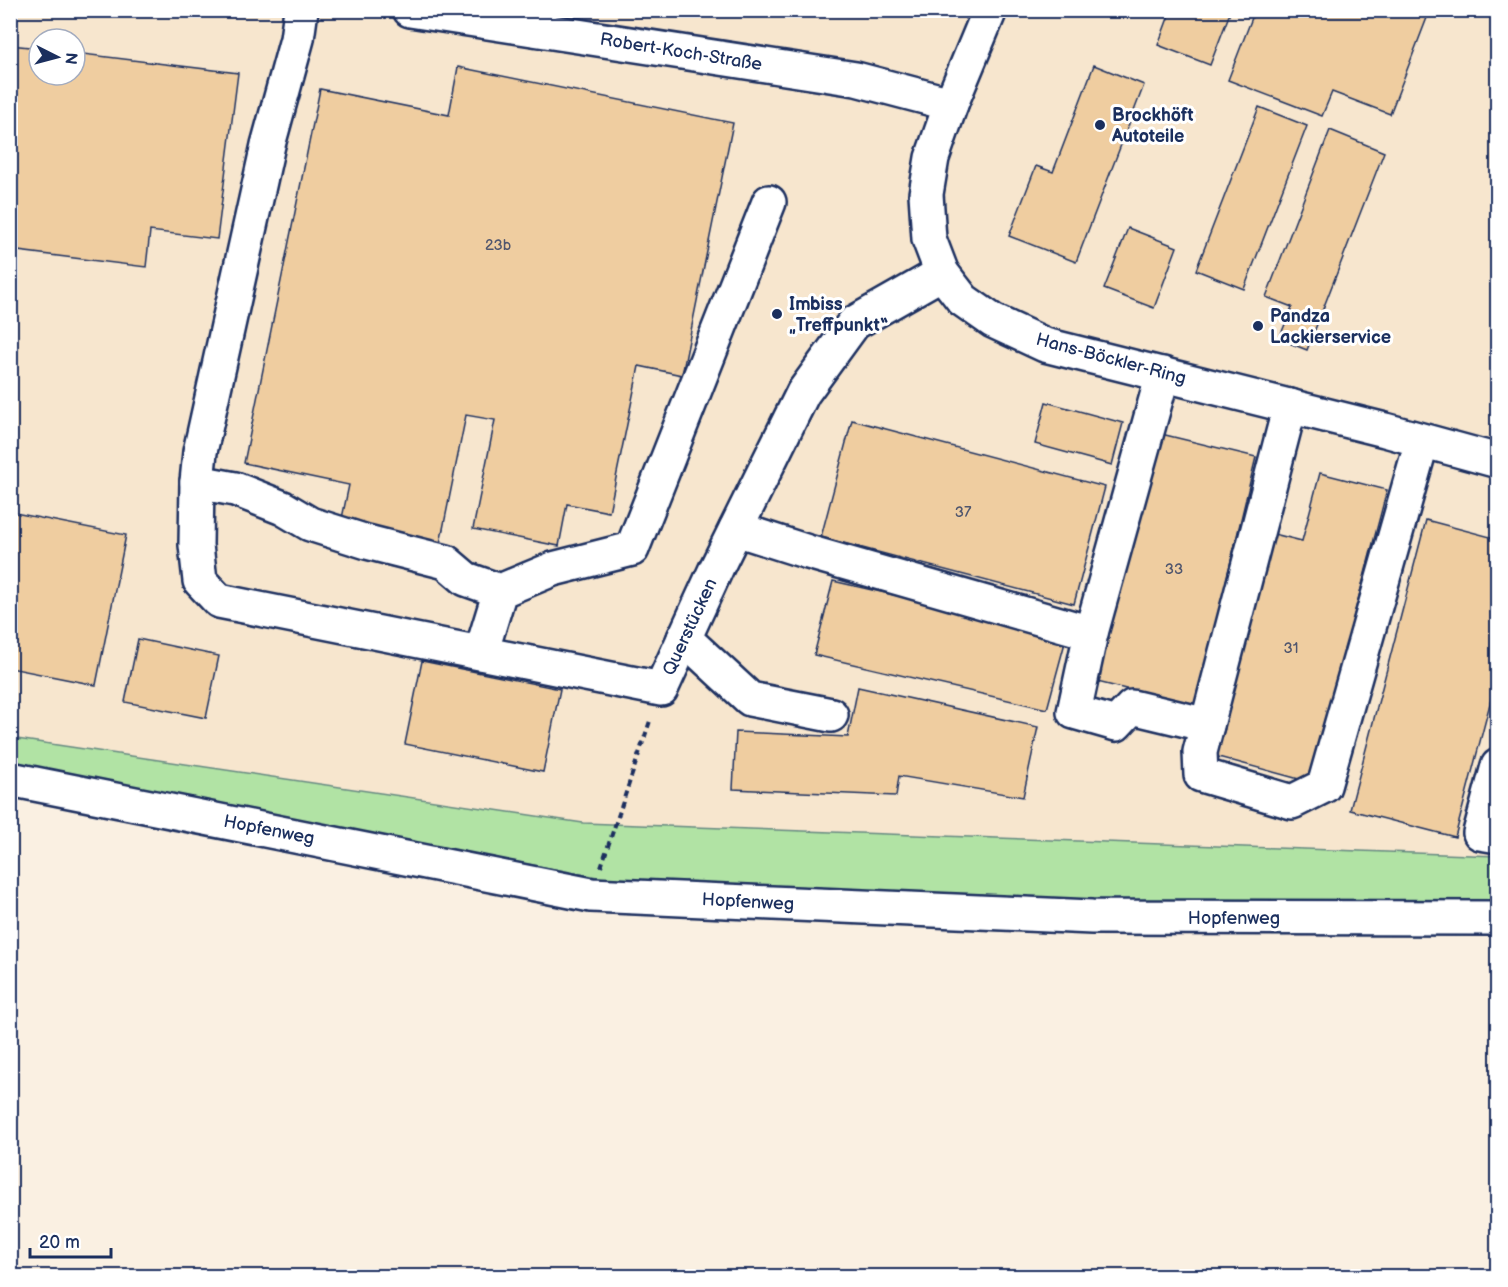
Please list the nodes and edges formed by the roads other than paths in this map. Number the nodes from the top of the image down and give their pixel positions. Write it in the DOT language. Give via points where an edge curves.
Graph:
graph roads {
  1 [pos="301,10"];
  2 [pos="410,10"];
  3 [pos="990,10"];
  4 [pos="951,104"];
  5 [pos="769,202"];
  6 [pos="942,273"];
  7 [pos="1163,374"];
  8 [pos="1290,406"];
  9 [pos="1422,441"];
  10 [pos="1497,461"];
  11 [pos="196,482"];
  12 [pos="736,529"];
  13 [pos="500,591"];
  14 [pos="1091,633"];
  15 [pos="684,638"];
  16 [pos="481,653"];
  17 [pos="831,714"];
  18 [pos="1207,725"];
  19 [pos="1497,766"];
  20 [pos="10,779"];
  21 [pos="1497,836"];
  22 [pos="1497,918"];
  1 -- 11 [label="street"];
  2 -- 4 [label="street, Robert-Koch-Straße" via="856,79"];
  3 -- 4 [label="street, Hans-Böckler-Ring"];
  4 -- 6 [label="street, Hans-Böckler-Ring" via="932,159 926,194 929,239"];
  5 -- 13 [label="street" via="632,549 553,569"];
  6 -- 7 [label="street, Hans-Böckler-Ring" via="963,300 993,321 1045,345"];
  6 -- 12 [label="street, Querstücken" via="854,323 803,393"];
  7 -- 8 [label="street, Hans-Böckler-Ring"];
  7 -- 14 [label="street"];
  8 -- 9 [label="street, Hans-Böckler-Ring"];
  8 -- 18 [label="street"];
  9 -- 10 [label="street, Hans-Böckler-Ring"];
  9 -- 18 [label="street" via="1324,786 1292,802 1202,775 1200,752"];
  11 -- 13 [label="street" via="236,489 310,524 446,562 466,579"];
  11 -- 16 [label="street, Querstücken" via="200,581 219,601"];
  12 -- 14 [label="street"];
  12 -- 15 [label="street, Querstücken"];
  13 -- 16 [label="street"];
  14 -- 18 [label="street" via="1074,712 1116,724 1132,707"];
  15 -- 16 [label="street, Querstücken" via="661,689"];
  15 -- 17 [label="street" via="750,699"];
  19 -- 21 [label="street" via="1480,833"];
  20 -- 22 [label="street, Hopfenweg" via="591,895 1092,917"];
}
